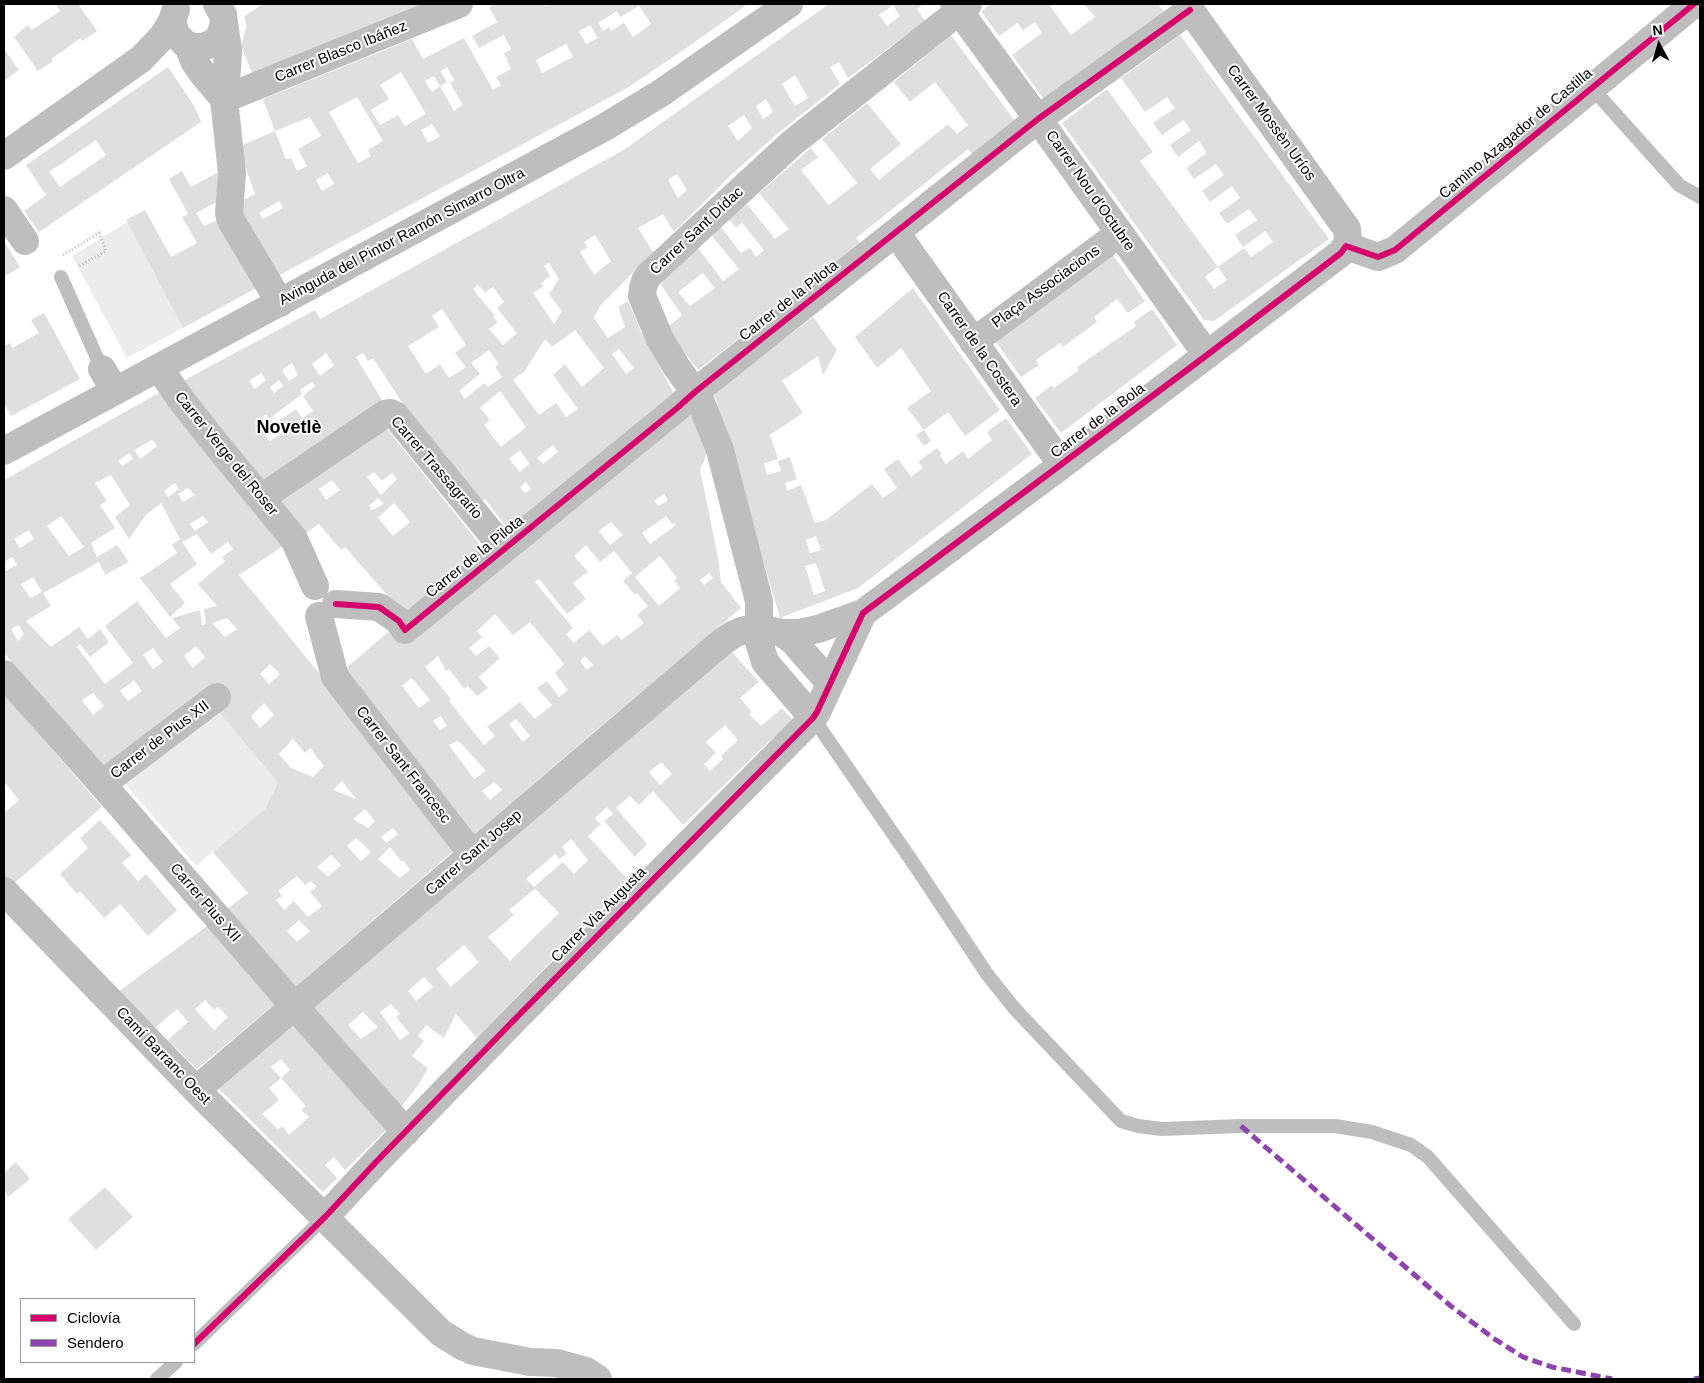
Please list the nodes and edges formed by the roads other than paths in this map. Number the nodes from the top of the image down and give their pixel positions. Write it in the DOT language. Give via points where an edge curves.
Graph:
graph roads {
  1 [pos="459,4"];
  2 [pos="789,4"];
  3 [pos="1694,4"];
  4 [pos="960,6"];
  5 [pos="1188,7"];
  6 [pos="224,11"];
  7 [pos="179,22"];
  8 [pos="1592,88"];
  9 [pos="224,100"];
  10 [pos="1038,119"];
  11 [pos="4,156"];
  12 [pos="1700,197"];
  13 [pos="4,210"];
  14 [pos="896,233"];
  15 [pos="1120,233"];
  16 [pos="25,241"];
  17 [pos="1346,246"];
  18 [pos="61,276"];
  19 [pos="280,302"];
  20 [pos="972,342"];
  21 [pos="1206,355"];
  22 [pos="159,368"];
  23 [pos="109,380"];
  24 [pos="694,392"];
  25 [pos="4,451"];
  26 [pos="1062,465"];
  27 [pos="261,498"];
  28 [pos="504,549"];
  29 [pos="328,610"];
  30 [pos="863,613"];
  31 [pos="770,630"];
  32 [pos="4,674"];
  33 [pos="830,683"];
  34 [pos="217,697"];
  35 [pos="813,718"];
  36 [pos="102,784"];
  37 [pos="472,854"];
  38 [pos="4,891"];
  39 [pos="295,1007"];
  40 [pos="196,1090"];
  41 [pos="406,1132"];
  42 [pos="325,1217"];
  43 [pos="1574,1324"];
  44 [pos="195,1343"];
  45 [pos="175,1363"];
  46 [pos="158,1379"];
  47 [pos="598,1379"];
  1 -- 9 [label="street, Carrer Blasco Ibáñez"];
  2 -- 19 [label="street, Avinguda del Pintor Ramón Simarro Oltra" via="633,112"];
  3 -- 8 [label="street, Camino Azagador de Castilla"];
  4 -- 10 [label="street, Carrer Nou d'Octubre"];
  4 -- 24 [label="street, Carrer Sant Dídac" via="792,143 649,275 642,296 670,357"];
  5 -- 10 [label="street, Carrer de la Pilota"];
  5 -- 17 [label="street, Carrer Mossèn Uríos" via="1347,229"];
  6 -- 7 [label="street" via="218,39 202,47"];
  6 -- 9 [label="street" via="228,70"];
  7 -- 9 [label="street" via="198,67"];
  7 -- 11 [label="street" via="141,59"];
  8 -- 12 [label="lane" via="1679,185"];
  8 -- 17 [label="street, Camino Azagador de Castilla" via="1395,250 1378,257"];
  9 -- 19 [label="street" via="232,173 229,214"];
  10 -- 14 [label="street, Carrer de la Pilota"];
  10 -- 15 [label="street, Carrer Nou d'Octubre"];
  13 -- 16 [label="street"];
  14 -- 20 [label="street, Carrer de la Costera"];
  14 -- 24 [label="street, Carrer de la Pilota"];
  15 -- 20 [label="street, Plaça Associacions"];
  15 -- 21 [label="street, Carrer Nou d'Octubre"];
  17 -- 21 [label="street, Carrer de la Bola"];
  18 -- 23 [label="lane"];
  19 -- 22 [label="street, Avinguda del Pintor Ramón Simarro Oltra"];
  20 -- 26 [label="street, Carrer de la Costera"];
  21 -- 26 [label="street, Carrer de la Bola"];
  22 -- 23 [label="street, Avinguda del Pintor Ramón Simarro Oltra"];
  22 -- 27 [label="street, Carrer Verge del Roser"];
  23 -- 25 [label="street, Avinguda del Pintor Ramón Simarro Oltra"];
  24 -- 28 [label="street, Carrer de la Pilota"];
  24 -- 31 [label="street, Carrer Sant Dídac" via="704,407 720,450 759,601"];
  26 -- 30 [label="street, Carrer de la Bola"];
  27 -- 28 [label="street, Carrer Trassagrario" via="390,413"];
  27 -- 29 [label="street, Carrer Verge del Roser" via="294,539 315,586 308,592 306,605 312,613"];
  28 -- 29 [label="street, Carrer de la Pilota" via="405,630 379,607"];
  29 -- 37 [label="street, Carrer Sant Francesc" via="335,677"];
  30 -- 31 [label="street, Carrer de la Bola" via="800,633"];
  30 -- 33 [label="street, Carrer Via Augusta"];
  31 -- 33 [label="street" via="793,641"];
  31 -- 35 [label="street, Carrer Sant Dídac" via="761,653 765,662"];
  31 -- 37 [label="street, Carrer Sant Josep" via="744,630 722,642"];
  32 -- 36 [label="street, Carrer Pius XII"];
  33 -- 35 [label="street, Carrer Via Augusta"];
  34 -- 36 [label="street, Carrer de Pius XII"];
  35 -- 41 [label="street, Carrer Via Augusta"];
  35 -- 43 [label="lane" via="987,974 1014,1008 1121,1121 1162,1129 1335,1126 1372,1132 1411,1145 1428,1157"];
  36 -- 39 [label="street, Carrer Pius XII"];
  37 -- 39 [label="street, Carrer Sant Josep"];
  38 -- 40 [label="street, Camí Barranc Oest"];
  39 -- 40 [label="street, Carrer Sant Josep"];
  39 -- 41 [label="street, Carrer Pius XII"];
  40 -- 42 [label="street, Camí Barranc Oest"];
  41 -- 42 [label="street, Carrer Via Augusta"];
  42 -- 44 [label="lane"];
  42 -- 47 [label="street, Camí Barranc Oest" via="441,1333 462,1346 530,1362 557,1363 586,1371"];
  45 -- 46 [label="lane"];
}
